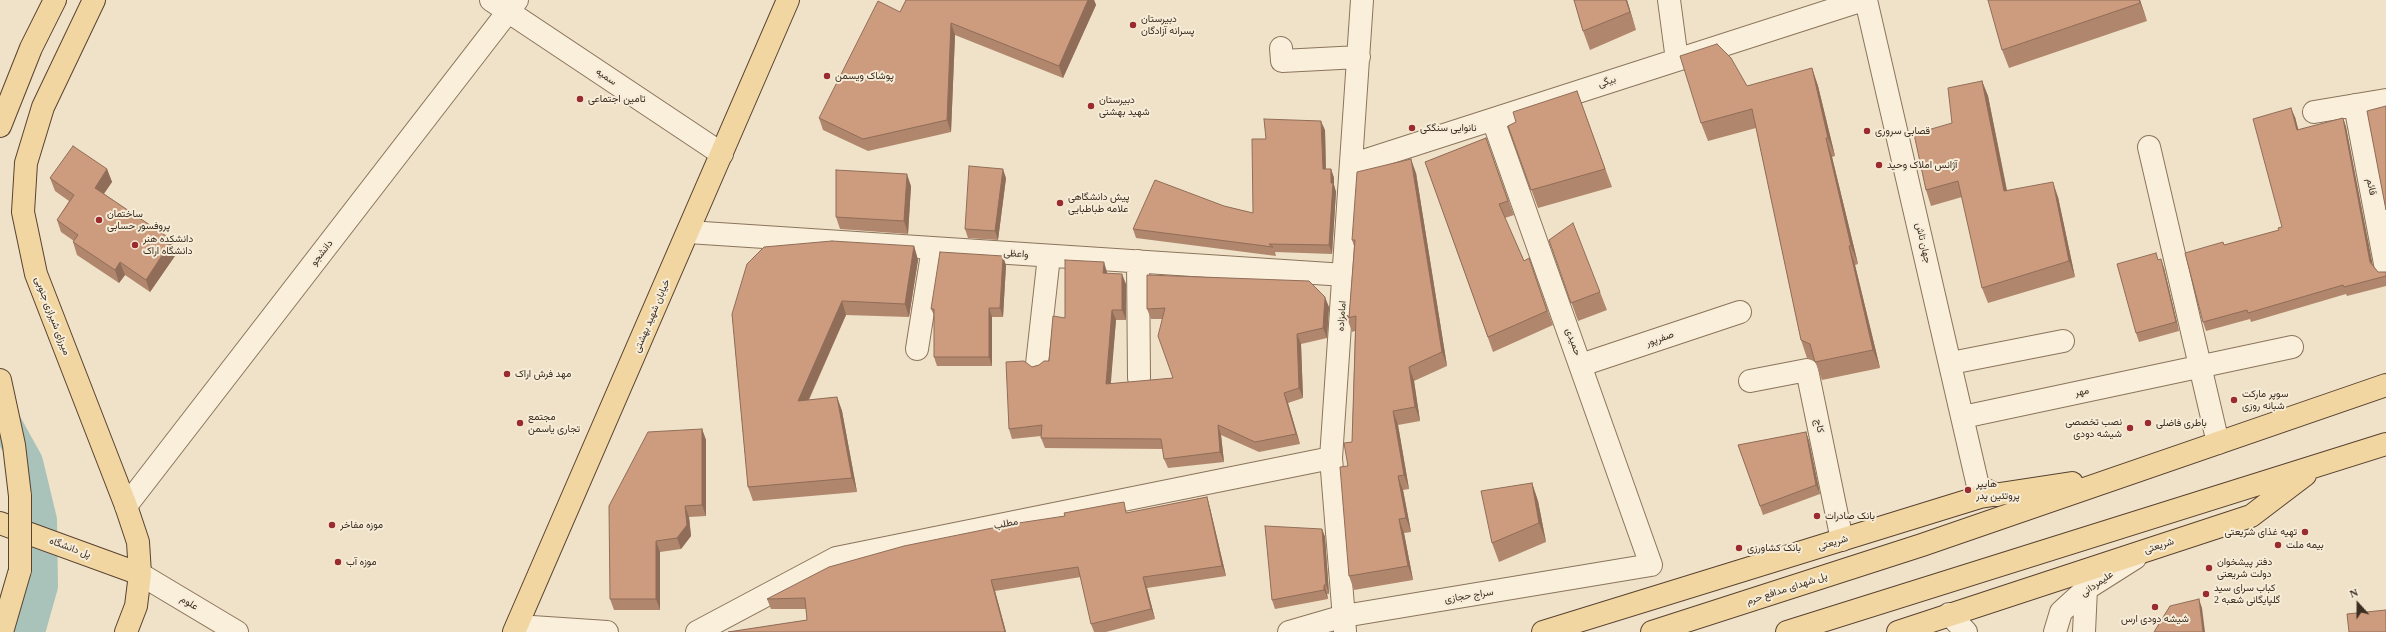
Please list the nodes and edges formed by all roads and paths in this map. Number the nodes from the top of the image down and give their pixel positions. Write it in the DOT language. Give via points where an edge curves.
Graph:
graph roads {
  1 [pos="55,0"];
  2 [pos="94,0"];
  3 [pos="788,0"];
  4 [pos="1362,0"];
  5 [pos="1669,0"];
  6 [pos="1863,0"];
  7 [pos="1866,0"];
  8 [pos="506,4"];
  9 [pos="1281,48"];
  10 [pos="1358,57"];
  11 [pos="1677,60"];
  12 [pos="2386,100"];
  13 [pos="2355,105"];
  14 [pos="2314,112"];
  15 [pos="1493,120"];
  16 [pos="0,126"];
  17 [pos="2149,147"];
  18 [pos="722,154"];
  19 [pos="1352,165"];
  20 [pos="688,232"];
  21 [pos="933,248"];
  22 [pos="1048,256"];
  23 [pos="1138,261"];
  24 [pos="2386,269"];
  25 [pos="1345,275"];
  26 [pos="1740,312"];
  27 [pos="2063,341"];
  28 [pos="2292,347"];
  29 [pos="918,349"];
  30 [pos="1951,363"];
  31 [pos="1038,364"];
  32 [pos="1581,365"];
  33 [pos="2200,367"];
  34 [pos="1139,378"];
  35 [pos="0,380"];
  36 [pos="1750,381"];
  37 [pos="2386,385"];
  38 [pos="1963,417"];
  39 [pos="2218,443"];
  40 [pos="2386,444"];
  41 [pos="1331,458"];
  42 [pos="2317,466"];
  43 [pos="2128,474"];
  44 [pos="1980,494"];
  45 [pos="126,506"];
  46 [pos="0,523"];
  47 [pos="1842,540"];
  48 [pos="1922,545"];
  49 [pos="2152,548"];
  50 [pos="1651,566"];
  51 [pos="140,574"];
  52 [pos="2086,589"];
  53 [pos="1951,623"];
  54 [pos="1345,624"];
  55 [pos="516,629"];
  56 [pos="2,632"];
  57 [pos="126,632"];
  58 [pos="237,632"];
  59 [pos="607,632"];
  60 [pos="697,632"];
  61 [pos="1289,632"];
  62 [pos="1543,632"];
  63 [pos="1652,632"];
  64 [pos="1787,632"];
  65 [pos="1898,632"];
  66 [pos="1966,632"];
  67 [pos="2055,632"];
  68 [pos="2084,632"];
  1 -- 16 [label="main road" via="30,48"];
  2 -- 45 [label="main road, میرزای شیرازی جنوبی" via="42,107 26,163 23,212 36,274"];
  3 -- 18 [label="main road, خیابان شهید بهشتی"];
  4 -- 10 [label="street, امامزاده"];
  5 -- 11 [label="street"];
  6 -- 11 [label="street, بیگی"];
  7 -- 30 [label="street, جهان تاش"];
  8 -- 18 [label="street, سمیه"];
  8 -- 45 [label="street, دانشجو"];
  9 -- 10 [label="street" via="1282,61"];
  10 -- 19 [label="street, امامزاده"];
  11 -- 15 [label="street, بیگی"];
  12 -- 13 [label="street"];
  13 -- 14 [label="street"];
  13 -- 24 [label="street, قائم"];
  15 -- 19 [label="street, بیگی"];
  15 -- 32 [label="street, حمیدی"];
  17 -- 33 [label="street"];
  18 -- 20 [label="main road, خیابان شهید بهشتی"];
  19 -- 25 [label="street, امامزاده"];
  20 -- 21 [label="street, واعظی"];
  20 -- 55 [label="main road, خیابان شهید بهشتی"];
  21 -- 22 [label="street, واعظی"];
  21 -- 29 [label="street"];
  22 -- 23 [label="street, واعظی"];
  22 -- 31 [label="street"];
  23 -- 25 [label="street, واعظی"];
  23 -- 34 [label="street"];
  25 -- 41 [label="street, امامزاده"];
  26 -- 32 [label="street, صفرپور"];
  27 -- 30 [label="street"];
  28 -- 33 [label="street, مهر"];
  30 -- 38 [label="street, جهان تاش"];
  32 -- 50 [label="street, حمیدی"];
  33 -- 38 [label="street, مهر"];
  33 -- 39 [label="street"];
  35 -- 56 [label="main road, bridge" via="14,445 21,532 20,570"];
  36 -- 47 [label="street, کاج" via="1807,370"];
  37 -- 39 [label="main road, شریعتی"];
  38 -- 44 [label="street, جهان تاش"];
  39 -- 43 [label="main road, شریعتی"];
  40 -- 42 [label="main road, شریعتی"];
  41 -- 54 [label="street, امامزاده"];
  41 -- 60 [label="street, مطلب" via="836,558"];
  42 -- 49 [label="main road, شریعتی" via="2252,516"];
  42 -- 64 [label="main road, شریعتی"];
  43 -- 44 [label="main road, شریعتی"];
  43 -- 48 [label="main road, شریعتی"];
  44 -- 47 [label="main road, شریعتی"];
  45 -- 51 [label="main road, میرزای شیرازی جنوبی" via="138,542"];
  46 -- 51 [label="main road, پل دانشگاه"];
  47 -- 62 [label="main road, شریعتی"];
  48 -- 63 [label="main road, پل شهدای مدافع حرم"];
  49 -- 52 [label="street, علیمردانی"];
  49 -- 53 [label="main road, شریعتی"];
  50 -- 54 [label="street, سراج حجازی"];
  51 -- 57 [label="main road, میرزای شیرازی جنوبی" via="136,606"];
  51 -- 58 [label="street, علوم"];
  52 -- 67 [label="street, علیمردانی" via="2062,612"];
  52 -- 68 [label="street"];
  53 -- 65 [label="main road, شریعتی"];
  53 -- 66 [label="street"];
  54 -- 61 [label="street, سراج حجازی"];
  55 -- 59 [label="street"];
}
